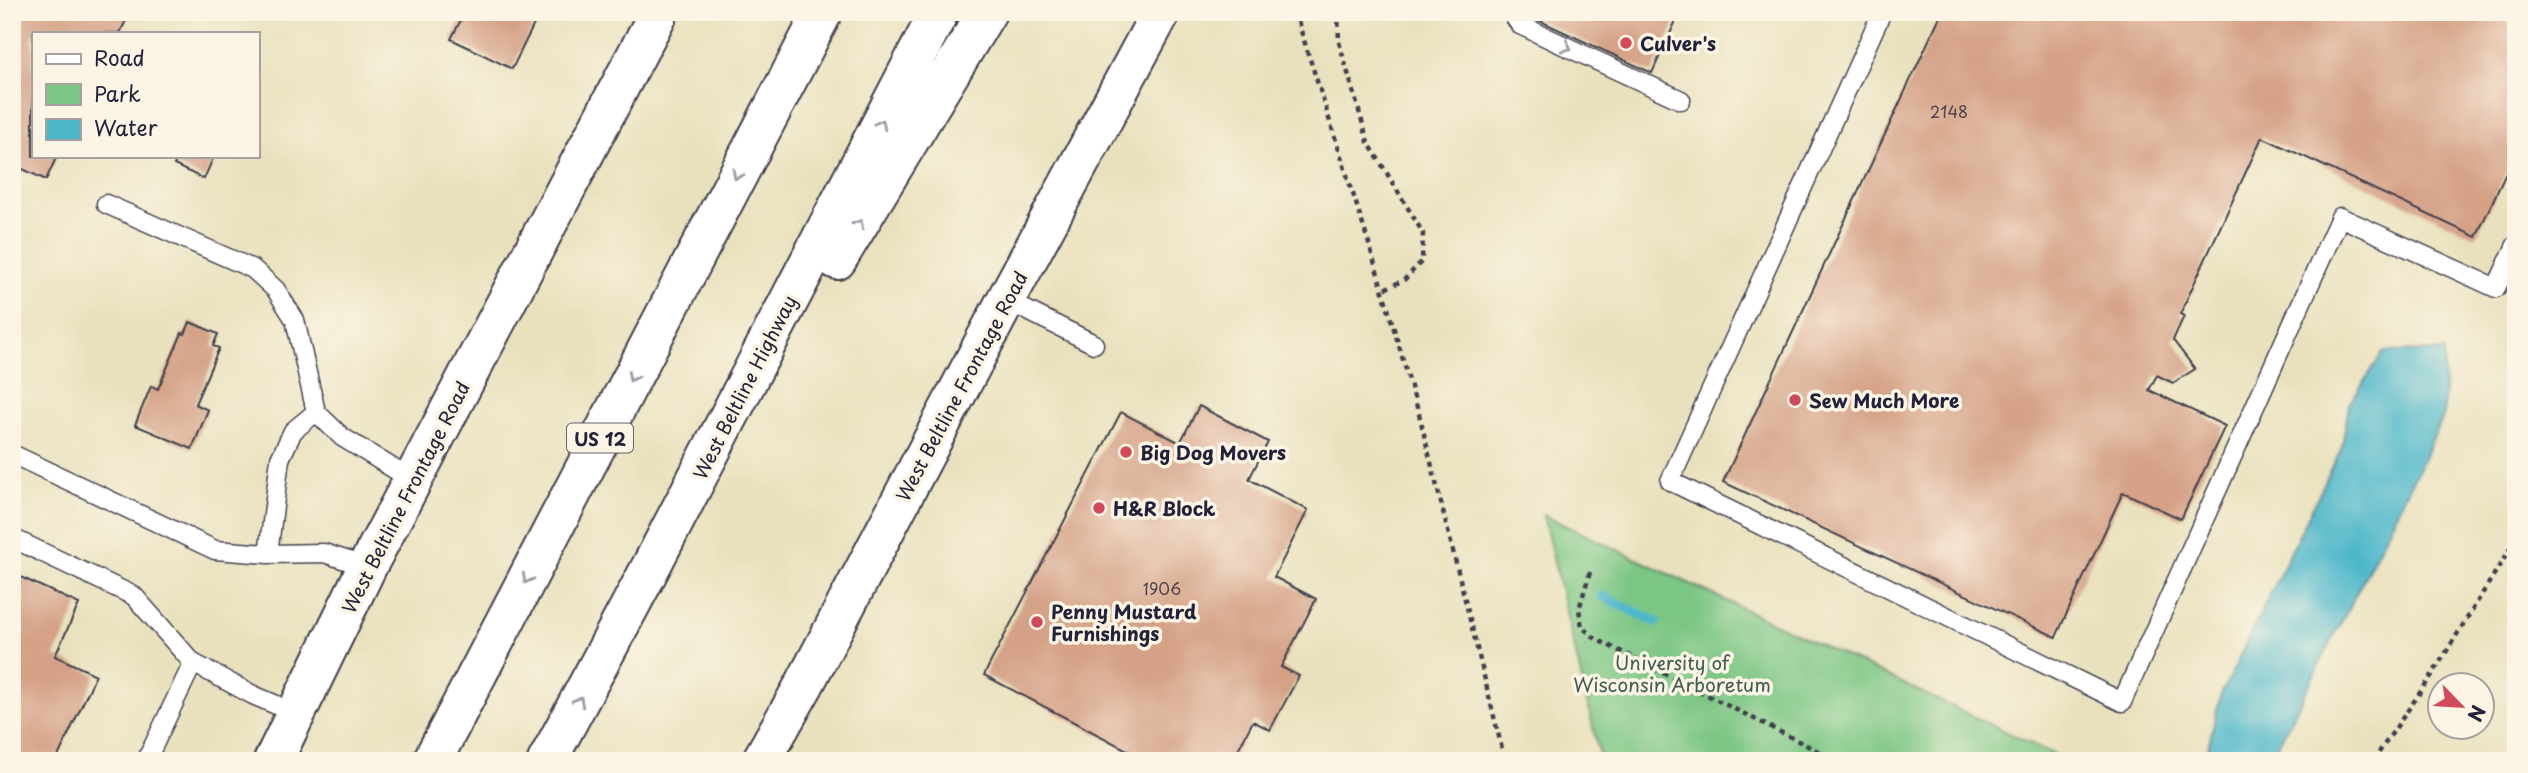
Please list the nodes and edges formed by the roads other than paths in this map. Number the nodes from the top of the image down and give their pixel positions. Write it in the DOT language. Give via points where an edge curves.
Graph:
graph roads {
  1 [pos="659,12"];
  2 [pos="814,12"];
  3 [pos="823,12"];
  4 [pos="939,12"];
  5 [pos="987,12"];
  6 [pos="1161,12"];
  7 [pos="1511,12"];
  8 [pos="1882,12"];
  9 [pos="1681,100"];
  10 [pos="769,115"];
  11 [pos="106,204"];
  12 [pos="2516,245"];
  13 [pos="1006,300"];
  14 [pos="1094,344"];
  15 [pos="316,412"];
  16 [pos="12,454"];
  17 [pos="412,481"];
  18 [pos="12,538"];
  19 [pos="268,554"];
  20 [pos="367,567"];
  21 [pos="646,576"];
  22 [pos="193,663"];
  23 [pos="295,713"];
  24 [pos="146,761"];
  25 [pos="273,761"];
  26 [pos="432,761"];
  27 [pos="547,761"];
  28 [pos="761,761"];
  1 -- 17 [label="main road, West Beltline Frontage Road"];
  2 -- 10 [label="main road"];
  3 -- 10 [label="main road, US 12"];
  21 -- 4 [label="main road, West Beltline Highway, one-way"];
  21 -- 5 [label="main road, one-way"];
  6 -- 13 [label="main road, West Beltline Frontage Road"];
  7 -- 9 [label="lane, one-way" via="1520,25"];
  8 -- 12 [label="lane" via="1670,481 2122,702 2340,218 2496,288"];
  10 -- 26 [label="main road, US 12, one-way"];
  11 -- 15 [label="lane" via="253,270 276,290 295,320"];
  13 -- 14 [label="lane"];
  13 -- 28 [label="main road, West Beltline Frontage Road"];
  15 -- 17 [label="lane" via="342,437"];
  15 -- 19 [label="lane" via="293,431 280,459"];
  16 -- 19 [label="lane" via="215,550"];
  17 -- 20 [label="main road, West Beltline Frontage Road"];
  18 -- 22 [label="lane" via="134,596"];
  19 -- 20 [label="lane" via="324,553"];
  20 -- 23 [label="main road, West Beltline Frontage Road"];
  27 -- 21 [label="main road, West Beltline Highway, one-way"];
  22 -- 23 [label="lane"];
  22 -- 24 [label="lane"];
  23 -- 25 [label="main road, West Beltline Frontage Road"];
}
